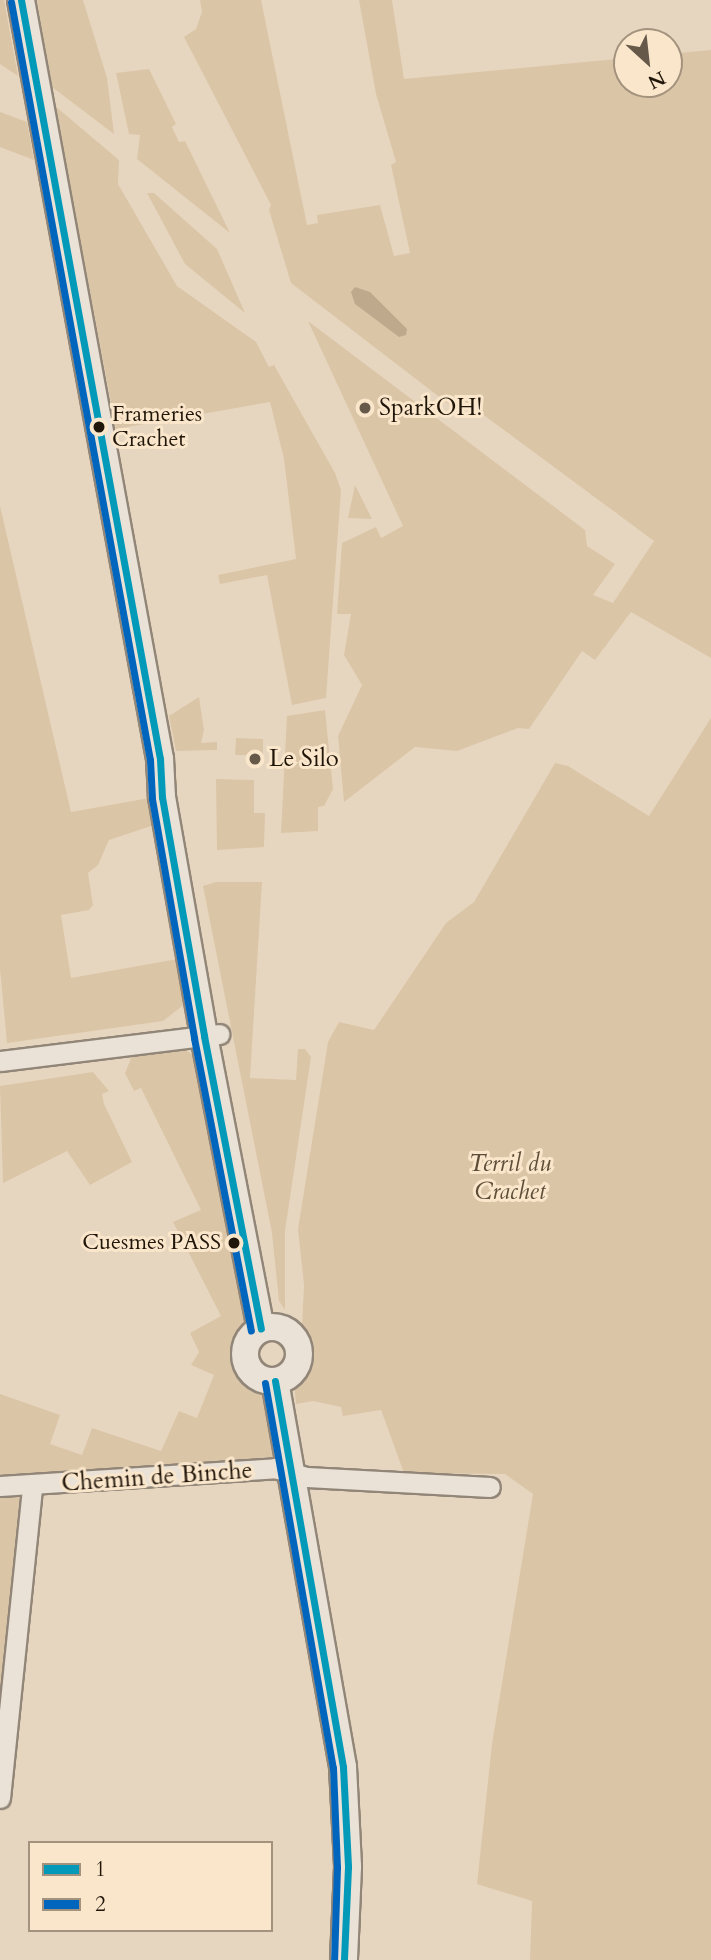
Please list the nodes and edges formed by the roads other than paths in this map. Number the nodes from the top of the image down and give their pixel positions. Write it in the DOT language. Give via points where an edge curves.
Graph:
graph roads {
  1 [pos="22,0"];
  2 [pos="212,1035"];
  3 [pos="0,1062"];
  4 [pos="269,1328"];
  5 [pos="275,1381"];
  6 [pos="292,1474"];
  7 [pos="0,1486"];
  8 [pos="32,1486"];
  9 [pos="490,1487"];
  10 [pos="0,1798"];
  11 [pos="344,1960"];
  1 -- 2 [label="main road"];
  2 -- 3 [label="street"];
  2 -- 4 [label="main road"];
  4 -- 5 [label="main road" via="294,1338 299,1356 290,1374"];
  4 -- 5 [label="main road" via="245,1347 246,1364 261,1379"];
  5 -- 6 [label="main road"];
  6 -- 8 [label="street, Chemin de Binche" via="275,1468"];
  6 -- 9 [label="street, Chemin de Binche"];
  6 -- 11 [label="main road" via="343,1767 348,1867"];
  7 -- 8 [label="street, Chemin de Binche"];
  8 -- 10 [label="street, Chemin de Binche"];
}
